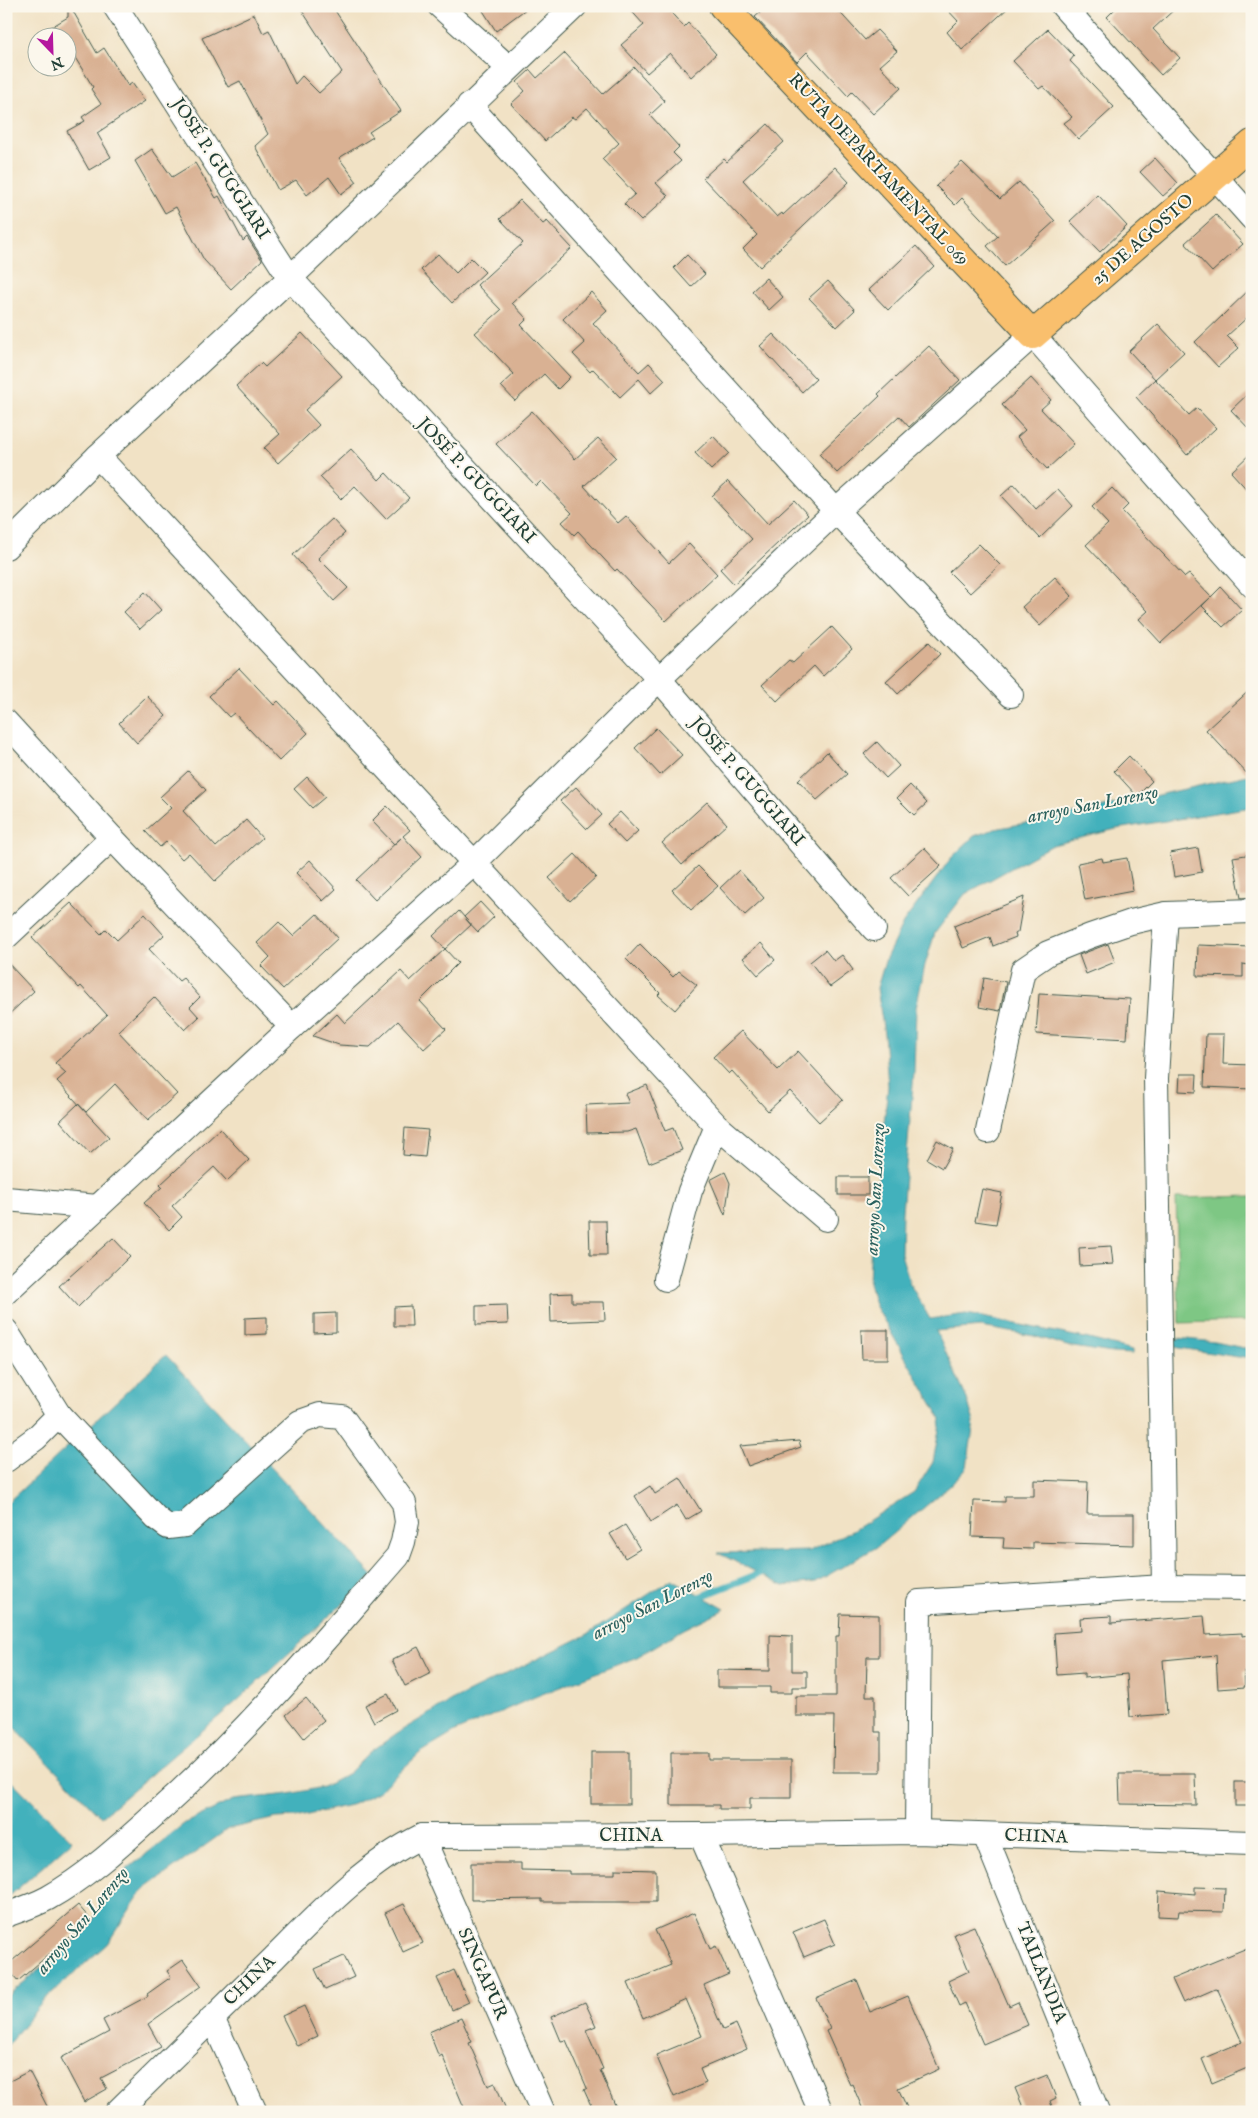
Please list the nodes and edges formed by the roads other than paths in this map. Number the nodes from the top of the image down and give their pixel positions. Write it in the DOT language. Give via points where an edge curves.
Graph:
graph roads {
  1 [pos="115,6"];
  2 [pos="440,6"];
  3 [pos="575,6"];
  4 [pos="723,6"];
  5 [pos="1063,6"];
  6 [pos="509,68"];
  7 [pos="469,105"];
  8 [pos="1252,144"];
  9 [pos="1215,178"];
  10 [pos="1252,218"];
  11 [pos="290,278"];
  12 [pos="1033,335"];
  13 [pos="98,456"];
  14 [pos="836,512"];
  15 [pos="6,546"];
  16 [pos="1252,586"];
  17 [pos="659,679"];
  18 [pos="1012,695"];
  19 [pos="6,722"];
  20 [pos="112,838"];
  21 [pos="474,864"];
  22 [pos="1252,911"];
  23 [pos="1166,914"];
  24 [pos="874,929"];
  25 [pos="6,938"];
  26 [pos="292,1027"];
  27 [pos="716,1126"];
  28 [pos="988,1131"];
  29 [pos="6,1199"];
  30 [pos="98,1207"];
  31 [pos="826,1219"];
  32 [pos="666,1279"];
  33 [pos="6,1292"];
  34 [pos="6,1331"];
  35 [pos="59,1415"];
  36 [pos="6,1460"];
  37 [pos="1164,1587"];
  38 [pos="1252,1588"];
  39 [pos="917,1832"];
  40 [pos="701,1835"];
  41 [pos="985,1835"];
  42 [pos="422,1836"];
  43 [pos="1252,1843"];
  44 [pos="6,1915"];
  45 [pos="212,2018"];
  46 [pos="118,2112"];
  47 [pos="255,2112"];
  48 [pos="543,2112"];
  49 [pos="821,2112"];
  50 [pos="1097,2112"];
  1 -- 11 [label="street, JOSÉ P. GUGGIARI"];
  2 -- 6 [label="street"];
  3 -- 6 [label="street"];
  4 -- 12 [label="main road, RUTA DEPARTAMENTAL 069"];
  5 -- 9 [label="street"];
  6 -- 7 [label="street"];
  7 -- 11 [label="street"];
  7 -- 14 [label="street"];
  8 -- 9 [label="main road, 25 DE AGOSTO"];
  9 -- 10 [label="street"];
  9 -- 12 [label="main road, 25 DE AGOSTO"];
  11 -- 13 [label="street"];
  11 -- 17 [label="street, JOSÉ P. GUGGIARI"];
  12 -- 14 [label="street"];
  12 -- 16 [label="street"];
  13 -- 15 [label="street"];
  13 -- 21 [label="street"];
  14 -- 17 [label="street"];
  14 -- 18 [label="street"];
  17 -- 21 [label="street"];
  17 -- 24 [label="street, JOSÉ P. GUGGIARI"];
  19 -- 20 [label="street"];
  20 -- 25 [label="street"];
  20 -- 26 [label="street"];
  21 -- 26 [label="street"];
  21 -- 27 [label="street"];
  22 -- 23 [label="street"];
  23 -- 28 [label="street" via="1090,936 1048,953 1023,970"];
  23 -- 37 [label="street" via="1156,1078"];
  26 -- 30 [label="street"];
  27 -- 31 [label="street"];
  27 -- 32 [label="street" via="690,1191"];
  29 -- 30 [label="street"];
  30 -- 33 [label="street"];
  34 -- 35 [label="street"];
  35 -- 36 [label="street" via="36,1438"];
  35 -- 44 [label="street" via="168,1527 185,1525 300,1422 320,1414 342,1416 404,1502 407,1522 398,1556 268,1704 195,1778 82,1877 46,1899"];
  37 -- 38 [label="street"];
  37 -- 39 [label="street" via="919,1602"];
  39 -- 40 [label="street, CHINA"];
  39 -- 41 [label="street, CHINA"];
  40 -- 42 [label="street, CHINA"];
  40 -- 49 [label="street"];
  41 -- 43 [label="street, CHINA"];
  41 -- 50 [label="street, TAILANDIA"];
  42 -- 45 [label="street, CHINA" via="398,1847 376,1863"];
  42 -- 48 [label="street, SINGAPUR"];
  45 -- 46 [label="street, CHINA"];
  45 -- 47 [label="street"];
}
